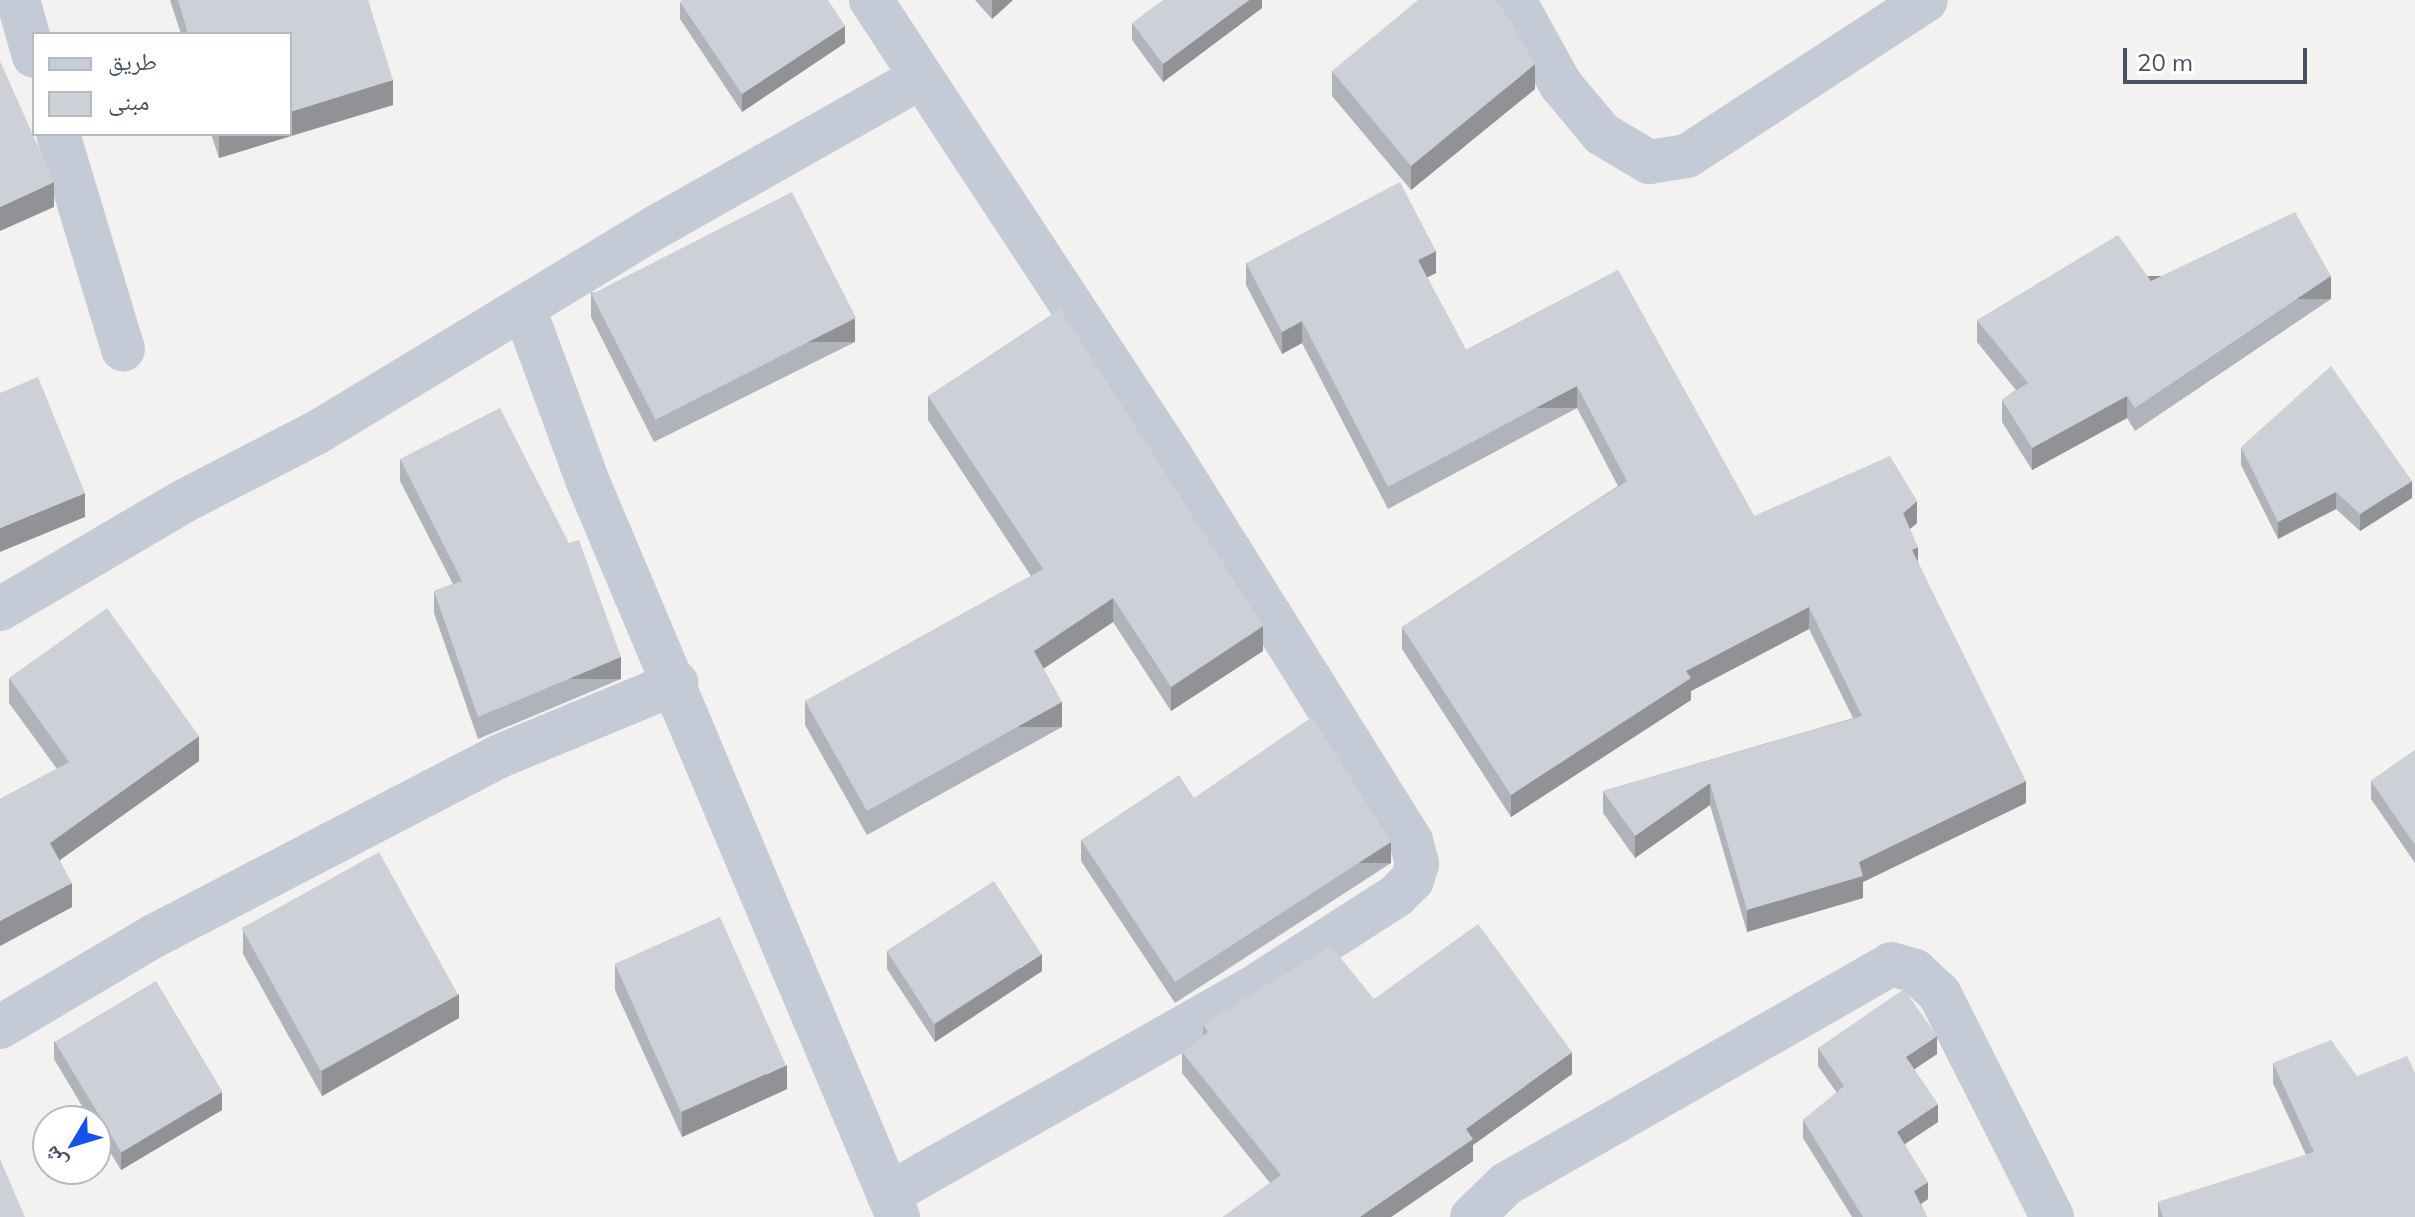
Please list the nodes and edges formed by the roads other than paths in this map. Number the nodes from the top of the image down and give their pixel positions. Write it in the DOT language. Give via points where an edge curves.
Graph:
graph roads {
  1 [pos="18,0"];
  2 [pos="871,0"];
  3 [pos="1514,0"];
  4 [pos="1926,0"];
  5 [pos="32,49"];
  6 [pos="920,78"];
  7 [pos="59,136"];
  8 [pos="524,308"];
  9 [pos="123,349"];
  10 [pos="0,609"];
  11 [pos="676,683"];
  12 [pos="0,1027"];
  13 [pos="893,1206"];
  14 [pos="1472,1217"];
  15 [pos="2052,1217"];
  1 -- 5 [label="street"];
  2 -- 6 [label="street"];
  3 -- 4 [label="street" via="1561,85 1602,134 1649,162 1687,156"];
  6 -- 8 [label="street"];
  6 -- 13 [label="street" via="1179,468 1411,841 1417,864 1412,880 1396,896"];
  7 -- 9 [label="street"];
  8 -- 10 [label="street" via="316,433 184,501"];
  8 -- 11 [label="street" via="588,482"];
  11 -- 12 [label="street" via="500,756 154,936"];
  11 -- 13 [label="street"];
  14 -- 15 [label="street" via="1506,1184 1891,964 1915,971 1939,993"];
}
